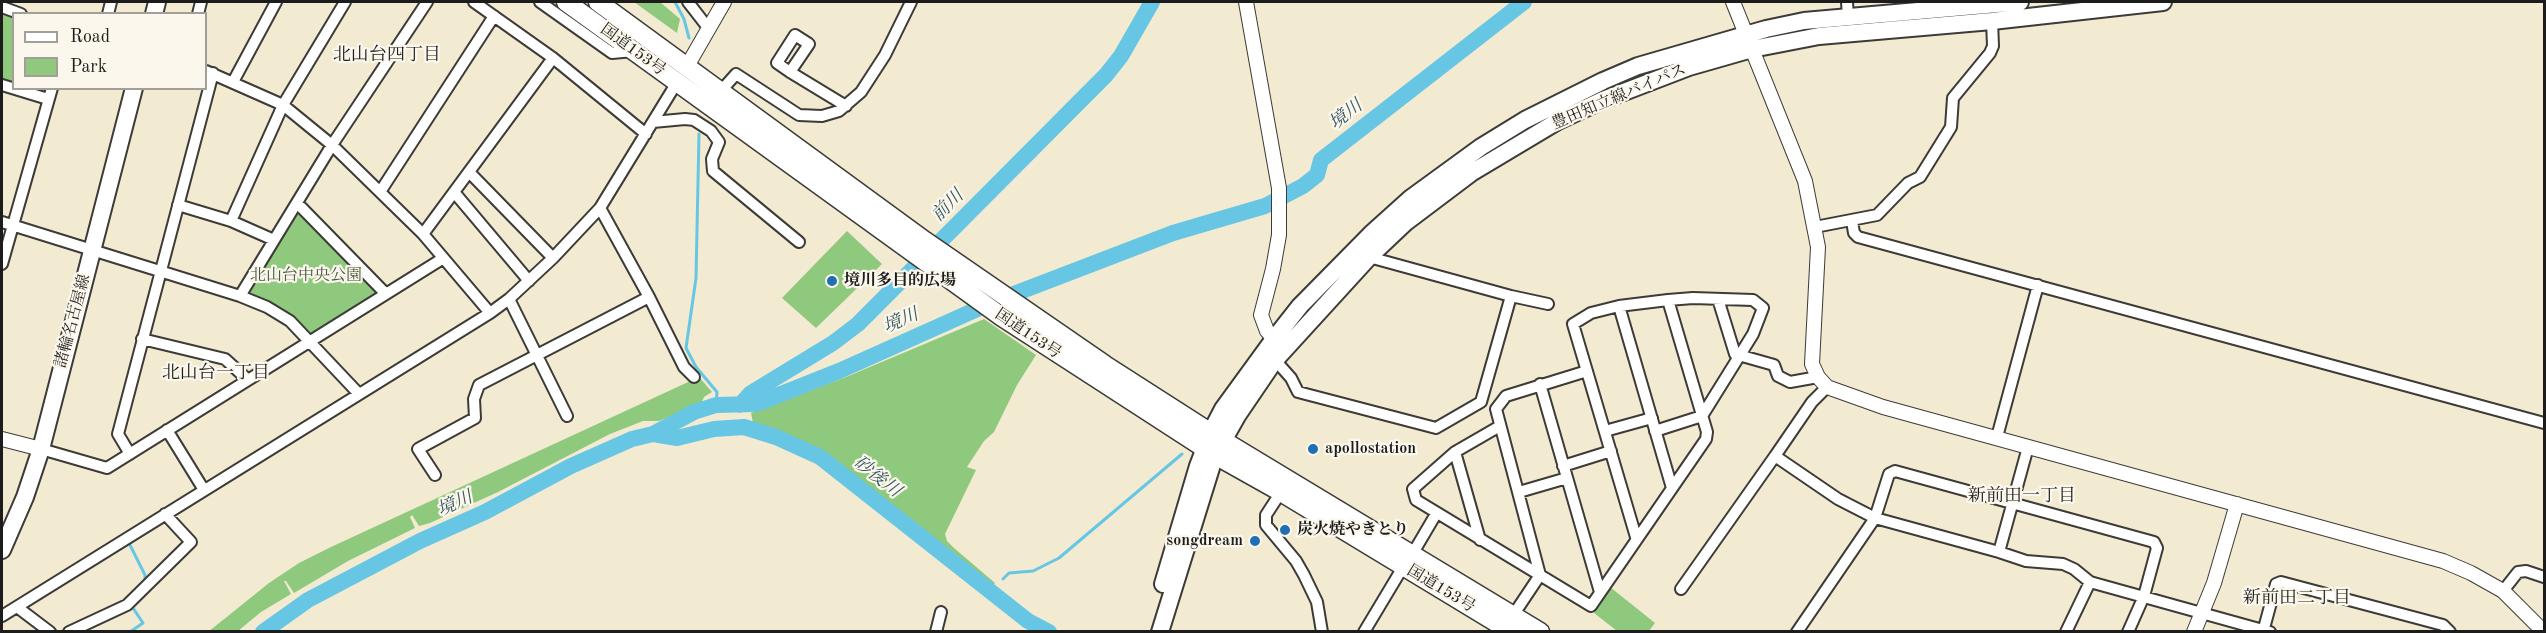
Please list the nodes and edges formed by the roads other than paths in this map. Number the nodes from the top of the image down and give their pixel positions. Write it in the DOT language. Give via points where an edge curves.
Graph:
graph roads {
  1 [pos="276,2"];
  2 [pos="345,2"];
  3 [pos="427,2"];
  4 [pos="474,2"];
  5 [pos="540,2"];
  6 [pos="566,2"];
  7 [pos="598,2"];
  8 [pos="688,2"];
  9 [pos="724,2"];
  10 [pos="911,2"];
  11 [pos="1246,2"];
  12 [pos="1734,2"];
  13 [pos="2020,2"];
  14 [pos="2163,2"];
  15 [pos="1847,9"];
  16 [pos="494,16"];
  17 [pos="1992,21"];
  18 [pos="709,29"];
  19 [pos="1749,42"];
  20 [pos="634,51"];
  21 [pos="553,58"];
  22 [pos="209,72"];
  23 [pos="790,72"];
  24 [pos="682,75"];
  25 [pos="233,82"];
  26 [pos="29,90"];
  27 [pos="133,90"];
  28 [pos="205,90"];
  29 [pos="720,92"];
  30 [pos="50,94"];
  31 [pos="283,105"];
  32 [pos="846,106"];
  33 [pos="653,122"];
  34 [pos="646,134"];
  35 [pos="332,145"];
  36 [pos="469,172"];
  37 [pos="380,192"];
  38 [pos="454,192"];
  39 [pos="297,203"];
  40 [pos="178,205"];
  41 [pos="600,208"];
  42 [pos="231,221"];
  43 [pos="1852,221"];
  44 [pos="2,222"];
  45 [pos="13,225"];
  46 [pos="1815,227"];
  47 [pos="423,234"];
  48 [pos="274,240"];
  49 [pos="799,242"];
  50 [pos="92,251"];
  51 [pos="1369,257"];
  52 [pos="553,258"];
  53 [pos="442,259"];
  54 [pos="2,264"];
  55 [pos="160,271"];
  56 [pos="529,281"];
  57 [pos="2038,285"];
  58 [pos="386,294"];
  59 [pos="240,296"];
  60 [pos="1510,296"];
  61 [pos="649,297"];
  62 [pos="509,299"];
  63 [pos="1718,299"];
  64 [pos="1668,300"];
  65 [pos="1548,304"];
  66 [pos="1619,306"];
  67 [pos="490,313"];
  68 [pos="142,339"];
  69 [pos="1274,339"];
  70 [pos="310,341"];
  71 [pos="537,356"];
  72 [pos="1740,357"];
  73 [pos="1275,360"];
  74 [pos="1587,371"];
  75 [pos="694,377"];
  76 [pos="247,379"];
  77 [pos="1822,382"];
  78 [pos="1539,384"];
  79 [pos="359,394"];
  80 [pos="567,416"];
  81 [pos="1702,416"];
  82 [pos="1652,418"];
  83 [pos="2544,423"];
  84 [pos="1500,426"];
  85 [pos="167,429"];
  86 [pos="1605,431"];
  87 [pos="1655,431"];
  88 [pos="1997,437"];
  89 [pos="2,439"];
  90 [pos="1213,444"];
  91 [pos="2028,447"];
  92 [pos="40,449"];
  93 [pos="1611,451"];
  94 [pos="1455,452"];
  95 [pos="130,454"];
  96 [pos="1775,456"];
  97 [pos="1563,466"];
  98 [pos="435,476"];
  99 [pos="1567,478"];
  100 [pos="1672,488"];
  101 [pos="204,490"];
  102 [pos="1281,492"];
  103 [pos="1519,492"];
  104 [pos="2013,503"];
  105 [pos="2237,504"];
  106 [pos="165,514"];
  107 [pos="1436,514"];
  108 [pos="1875,518"];
  109 [pos="1636,537"];
  110 [pos="1480,540"];
  111 [pos="2,549"];
  112 [pos="1999,552"];
  113 [pos="1408,560"];
  114 [pos="1540,575"];
  115 [pos="2544,577"];
  116 [pos="2090,582"];
  117 [pos="1681,590"];
  118 [pos="2503,591"];
  119 [pos="1600,592"];
  120 [pos="2144,596"];
  121 [pos="17,606"];
  122 [pos="941,612"];
  123 [pos="2202,612"];
  124 [pos="2,616"];
  125 [pos="1508,626"];
  126 [pos="2266,631"];
  127 [pos="50,632"];
  128 [pos="69,632"];
  129 [pos="936,632"];
  130 [pos="1149,632"];
  131 [pos="1160,632"];
  132 [pos="1322,632"];
  133 [pos="1364,632"];
  134 [pos="1540,632"];
  135 [pos="1797,632"];
  136 [pos="2066,632"];
  137 [pos="2128,632"];
  138 [pos="2194,632"];
  139 [pos="2450,632"];
  140 [pos="2544,632"];
  1 -- 25 [label="street"];
  2 -- 31 [label="street"];
  3 -- 35 [label="street"];
  4 -- 16 [label="street"];
  5 -- 20 [label="street" via="612,53"];
  6 -- 20 [label="highway, 国道153号"];
  7 -- 24 [label="highway, 国道153号"];
  8 -- 18 [label="street"];
  9 -- 18 [label="street"];
  10 -- 32 [label="street" via="885,55 861,92"];
  11 -- 69 [label="street" via="1279,188 1273,269 1261,315"];
  12 -- 19 [label="street"];
  13 -- 15 [label="main road, 豊田知立線バイパス"];
  14 -- 17 [label="main road, 豊田知立線バイパス"];
  15 -- 19 [label="main road, 豊田知立線バイパス"];
  16 -- 21 [label="street"];
  16 -- 37 [label="street"];
  17 -- 19 [label="main road, 豊田知立線バイパス"];
  17 -- 43 [label="street" via="1990,53 1953,98 1951,127 1920,177 1908,183 1877,215"];
  18 -- 24 [label="street"];
  19 -- 46 [label="street" via="1799,160"];
  19 -- 51 [label="main road, 豊田知立線バイパス" via="1558,121 1471,173 1406,222"];
  19 -- 69 [label="main road, 豊田知立線バイパス" via="1638,66 1524,120 1419,193 1371,234 1300,306"];
  20 -- 24 [label="highway, 国道153号"];
  21 -- 34 [label="street"];
  21 -- 36 [label="street"];
  22 -- 25 [label="street"];
  23 -- 32 [label="street"];
  24 -- 29 [label="highway, 国道153号"];
  24 -- 33 [label="street"];
  24 -- 90 [label="highway, 国道153号" via="828,192 1002,317 1063,358"];
  25 -- 31 [label="street"];
  26 -- 30 [label="street"];
  27 -- 50 [label="main road, 諸輪名古屋線"];
  28 -- 40 [label="street"];
  29 -- 32 [label="street" via="736,74 799,115 822,116"];
  29 -- 90 [label="highway, 国道153号"];
  30 -- 45 [label="street"];
  31 -- 35 [label="street"];
  31 -- 42 [label="street"];
  33 -- 34 [label="street"];
  33 -- 49 [label="street" via="694,120 711,131 719,142 712,159 713,171"];
  34 -- 41 [label="street"];
  35 -- 37 [label="street"];
  35 -- 39 [label="street"];
  36 -- 38 [label="street"];
  36 -- 52 [label="street"];
  37 -- 47 [label="street"];
  38 -- 47 [label="street"];
  38 -- 56 [label="street"];
  39 -- 48 [label="street"];
  39 -- 58 [label="street"];
  40 -- 42 [label="street"];
  40 -- 55 [label="street"];
  41 -- 52 [label="street"];
  41 -- 61 [label="street"];
  42 -- 48 [label="street"];
  43 -- 46 [label="street"];
  43 -- 57 [label="street" via="1858,237"];
  44 -- 45 [label="street"];
  45 -- 50 [label="street"];
  45 -- 54 [label="street"];
  46 -- 77 [label="street" via="1818,266 1812,357"];
  47 -- 53 [label="street"];
  48 -- 59 [label="street"];
  50 -- 55 [label="street"];
  50 -- 92 [label="main road, 諸輪名古屋線"];
  51 -- 60 [label="street"];
  51 -- 73 [label="main road, 豊田知立線バイパス"];
  52 -- 56 [label="street"];
  53 -- 58 [label="street"];
  53 -- 67 [label="street"];
  55 -- 59 [label="street"];
  55 -- 68 [label="street"];
  56 -- 62 [label="street"];
  57 -- 83 [label="street"];
  57 -- 88 [label="street"];
  58 -- 70 [label="street"];
  59 -- 70 [label="street" via="291,321"];
  60 -- 65 [label="street"];
  60 -- 73 [label="street" via="1481,402 1436,428 1299,392"];
  61 -- 71 [label="street"];
  61 -- 75 [label="street" via="684,367"];
  62 -- 67 [label="street"];
  62 -- 71 [label="street"];
  63 -- 64 [label="street"];
  63 -- 72 [label="street" via="1732,350"];
  63 -- 72 [label="street" via="1753,300 1762,308"];
  64 -- 66 [label="street"];
  64 -- 81 [label="street"];
  66 -- 74 [label="street" via="1591,313 1573,324"];
  66 -- 82 [label="street"];
  67 -- 79 [label="street"];
  68 -- 76 [label="street" via="225,359"];
  68 -- 95 [label="street" via="118,434"];
  69 -- 90 [label="main road, 豊田知立線バイパス" via="1224,409"];
  70 -- 76 [label="street"];
  70 -- 79 [label="street"];
  71 -- 80 [label="street"];
  71 -- 98 [label="street" via="479,385 474,399 475,418 418,449"];
  72 -- 77 [label="street" via="1774,365 1778,376 1790,382"];
  72 -- 81 [label="street"];
  73 -- 90 [label="main road, 豊田知立線バイパス"];
  74 -- 78 [label="street"];
  74 -- 86 [label="street"];
  76 -- 85 [label="street"];
  77 -- 88 [label="street" via="1883,407"];
  77 -- 96 [label="street"];
  78 -- 84 [label="street" via="1501,401 1496,409"];
  78 -- 97 [label="street"];
  79 -- 101 [label="street"];
  81 -- 87 [label="street"];
  81 -- 100 [label="street" via="1706,438"];
  82 -- 86 [label="street"];
  82 -- 87 [label="street"];
  84 -- 94 [label="street"];
  84 -- 103 [label="street"];
  85 -- 95 [label="street"];
  85 -- 101 [label="street"];
  86 -- 93 [label="street"];
  87 -- 100 [label="street"];
  88 -- 91 [label="street"];
  89 -- 92 [label="street"];
  90 -- 102 [label="highway, 国道153号"];
  90 -- 113 [label="highway, 国道153号"];
  90 -- 130 [label="main road, 豊田知立線バイパス"];
  90 -- 131 [label="main road, 豊田知立線バイパス"];
  91 -- 104 [label="street"];
  91 -- 105 [label="street"];
  92 -- 95 [label="street" via="107,468"];
  92 -- 111 [label="main road, 諸輪名古屋線" via="25,497"];
  93 -- 97 [label="street"];
  93 -- 109 [label="street"];
  94 -- 107 [label="street" via="1413,489 1416,500"];
  94 -- 110 [label="street"];
  96 -- 108 [label="street"];
  96 -- 117 [label="street"];
  97 -- 99 [label="street"];
  99 -- 103 [label="street"];
  99 -- 119 [label="street"];
  100 -- 109 [label="street"];
  101 -- 106 [label="street"];
  102 -- 113 [label="highway, 国道153号"];
  102 -- 132 [label="street" via="1266,515 1266,525 1304,575 1317,602"];
  103 -- 114 [label="street"];
  104 -- 108 [label="street" via="1891,471"];
  104 -- 112 [label="street"];
  104 -- 120 [label="street" via="2154,542 2157,548"];
  105 -- 118 [label="street" via="2443,561"];
  105 -- 123 [label="street"];
  106 -- 121 [label="street"];
  106 -- 128 [label="street" via="191,542 127,605"];
  107 -- 110 [label="street"];
  107 -- 113 [label="street"];
  108 -- 112 [label="street"];
  108 -- 135 [label="street"];
  109 -- 119 [label="street"];
  110 -- 114 [label="street"];
  112 -- 116 [label="street" via="2026,561 2063,564"];
  113 -- 125 [label="highway, 国道153号"];
  113 -- 133 [label="street"];
  114 -- 119 [label="street" via="1591,606"];
  114 -- 125 [label="street"];
  115 -- 118 [label="street" via="2518,572"];
  116 -- 120 [label="street"];
  116 -- 136 [label="street"];
  118 -- 140 [label="street"];
  120 -- 123 [label="street"];
  120 -- 137 [label="street"];
  121 -- 124 [label="street"];
  121 -- 127 [label="street"];
  122 -- 129 [label="street"];
  123 -- 126 [label="street"];
  123 -- 138 [label="street"];
  125 -- 134 [label="highway, 国道153号"];
  126 -- 139 [label="street" via="2276,584 2281,582 2443,625"];
}
